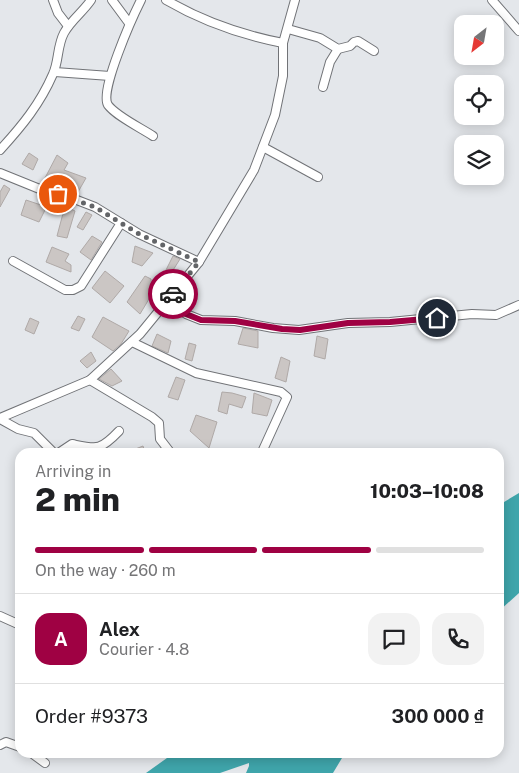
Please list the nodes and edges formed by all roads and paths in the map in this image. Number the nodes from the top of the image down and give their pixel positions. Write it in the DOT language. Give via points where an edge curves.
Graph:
graph roads {
  1 [pos="53,0"];
  2 [pos="91,0"];
  3 [pos="112,0"];
  4 [pos="141,0"];
  5 [pos="166,0"];
  6 [pos="295,0"];
  7 [pos="492,0"];
  8 [pos="129,22"];
  9 [pos="68,26"];
  10 [pos="288,29"];
  11 [pos="519,31"];
  12 [pos="284,42"];
  13 [pos="338,49"];
  14 [pos="374,51"];
  15 [pos="55,72"];
  16 [pos="110,76"];
  17 [pos="323,87"];
  18 [pos="153,136"];
  19 [pos="263,147"];
  20 [pos="0,150"];
  21 [pos="0,173"];
  22 [pos="318,177"];
  23 [pos="121,223"];
  24 [pos="13,261"];
  25 [pos="199,262"];
  26 [pos="168,301"];
  27 [pos="519,305"];
  28 [pos="132,342"];
  29 [pos="90,380"];
  30 [pos="0,418"];
  31 [pos="119,431"];
  32 [pos="49,448"];
  33 [pos="66,448"];
  34 [pos="96,448"];
  35 [pos="96,448"];
  36 [pos="167,448"];
  37 [pos="264,448"];
  38 [pos="0,616"];
  39 [pos="15,623"];
  40 [pos="0,745"];
  41 [pos="15,745"];
  42 [pos="38,758"];
  43 [pos="45,763"];
  1 -- 9 [label="street"];
  2 -- 9 [label="street"];
  3 -- 8 [label="street"];
  4 -- 8 [label="street"];
  5 -- 12 [label="street" via="210,22"];
  6 -- 10 [label="street"];
  7 -- 11 [label="street"];
  8 -- 16 [label="street"];
  9 -- 15 [label="street" via="61,39"];
  10 -- 12 [label="street"];
  10 -- 13 [label="street" via="320,38"];
  12 -- 19 [label="street" via="284,76"];
  13 -- 14 [label="street" via="358,41"];
  13 -- 17 [label="street" via="330,62"];
  15 -- 16 [label="street"];
  15 -- 20 [label="street" via="28,118"];
  16 -- 18 [label="street" via="106,98 109,106"];
  19 -- 22 [label="street"];
  19 -- 25 [label="street" via="254,170"];
  21 -- 23 [label="street" via="95,207"];
  23 -- 24 [label="street" via="81,286 73,290 65,290"];
  23 -- 25 [label="street"];
  25 -- 26 [label="street"];
  26 -- 27 [label="street" via="201,320 300,330 348,323 496,314"];
  26 -- 28 [label="street"];
  28 -- 29 [label="street"];
  28 -- 37 [label="street" via="196,373 281,392 287,397"];
  29 -- 30 [label="street"];
  29 -- 36 [label="street" via="160,424 160,440"];
  30 -- 32 [label="street" via="18,429 34,433"];
  31 -- 35 [label="street"];
  33 -- 34 [label="street" via="72,444"];
  38 -- 39 [label="street"];
  40 -- 41 [label="street" via="6,742"];
  42 -- 43 [label="street"];
}
